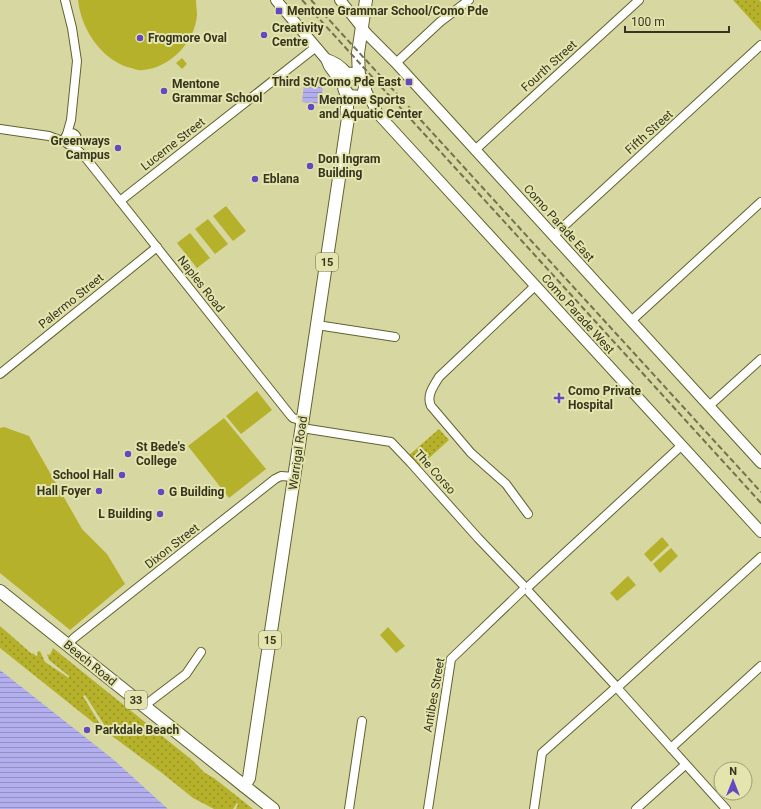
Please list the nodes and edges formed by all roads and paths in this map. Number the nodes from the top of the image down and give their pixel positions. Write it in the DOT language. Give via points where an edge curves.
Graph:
graph roads {
  1 [pos="65,0"];
  2 [pos="276,0"];
  3 [pos="340,0"];
  4 [pos="366,0"];
  5 [pos="469,0"];
  6 [pos="639,0"];
  7 [pos="362,26"];
  8 [pos="761,45"];
  9 [pos="316,47"];
  10 [pos="326,59"];
  11 [pos="396,62"];
  12 [pos="353,75"];
  13 [pos="355,93"];
  14 [pos="0,129"];
  15 [pos="70,138"];
  16 [pos="475,150"];
  17 [pos="120,201"];
  18 [pos="761,202"];
  19 [pos="553,236"];
  20 [pos="157,247"];
  21 [pos="535,286"];
  22 [pos="631,321"];
  23 [pos="317,325"];
  24 [pos="395,337"];
  25 [pos="761,359"];
  26 [pos="0,374"];
  27 [pos="709,406"];
  28 [pos="302,425"];
  29 [pos="681,446"];
  30 [pos="761,463"];
  31 [pos="294,477"];
  32 [pos="528,514"];
  33 [pos="761,532"];
  34 [pos="761,557"];
  35 [pos="526,588"];
  36 [pos="0,591"];
  37 [pos="67,645"];
  38 [pos="201,652"];
  39 [pos="761,666"];
  40 [pos="616,687"];
  41 [pos="144,706"];
  42 [pos="362,721"];
  43 [pos="671,748"];
  44 [pos="685,764"];
  45 [pos="244,786"];
  46 [pos="273,809"];
  47 [pos="349,809"];
  48 [pos="428,809"];
  49 [pos="534,809"];
  50 [pos="636,809"];
  51 [pos="726,809"];
  1 -- 15 [label="street" via="77,61"];
  2 -- 9 [label="street, Como Parade West"];
  3 -- 7 [label="street, Como Parade East"];
  4 -- 7 [label="main road, 15"];
  5 -- 11 [label="street" via="440,22"];
  6 -- 16 [label="street, Fourth Street"];
  7 -- 11 [label="street, Como Parade East"];
  7 -- 12 [label="main road, 15" via="358,53 352,64"];
  8 -- 19 [label="street, Fifth Street"];
  9 -- 10 [label="street, Como Parade West"];
  9 -- 17 [label="street, Lucerne Street"];
  10 -- 12 [label="street, Como Parade West"];
  10 -- 13 [label="street, Como Parade West" via="329,66"];
  11 -- 16 [label="street, Como Parade East"];
  12 -- 13 [label="main road, 15" via="345,79"];
  12 -- 13 [label="main road" via="363,80"];
  13 -- 21 [label="street, Como Parade West" via="377,112"];
  13 -- 23 [label="main road, Warrigal Road / 15" via="356,107 348,118"];
  14 -- 15 [label="street, Naples Road"];
  15 -- 17 [label="street, Naples Road"];
  16 -- 19 [label="street, Como Parade East"];
  17 -- 20 [label="street, Naples Road"];
  18 -- 22 [label="street"];
  19 -- 22 [label="street, Como Parade East"];
  20 -- 26 [label="street, Palermo Street"];
  20 -- 28 [label="street, Naples Road" via="291,416"];
  21 -- 29 [label="street, Como Parade West"];
  21 -- 32 [label="street" via="439,377 432,388 429,401 472,454 506,484"];
  22 -- 27 [label="street, Como Parade East"];
  23 -- 24 [label="street"];
  23 -- 28 [label="main road, Warrigal Road / 15"];
  25 -- 27 [label="street"];
  27 -- 30 [label="street, Como Parade East"];
  28 -- 31 [label="main road, Warrigal Road / 15"];
  28 -- 35 [label="street, The Corso" via="391,442"];
  29 -- 33 [label="street, Como Parade West"];
  29 -- 35 [label="street, Antibes Street"];
  31 -- 37 [label="street, Dixon Street" via="281,476 275,479"];
  31 -- 45 [label="main road, Warrigal Road / 15" via="249,778"];
  34 -- 40 [label="street"];
  35 -- 40 [label="street, The Corso"];
  35 -- 48 [label="street, Antibes Street" via="451,659"];
  36 -- 37 [label="main road, Beach Road / 33"];
  37 -- 41 [label="main road, Beach Road / 33"];
  38 -- 41 [label="street" via="186,674"];
  39 -- 43 [label="street"];
  40 -- 43 [label="street, The Corso"];
  40 -- 49 [label="street" via="542,753"];
  41 -- 45 [label="main road, Beach Road / 33"];
  42 -- 47 [label="street"];
  43 -- 44 [label="street, The Corso"];
  44 -- 50 [label="street"];
  44 -- 51 [label="street, The Corso"];
  45 -- 46 [label="main road, Beach Road / 33"];
}
